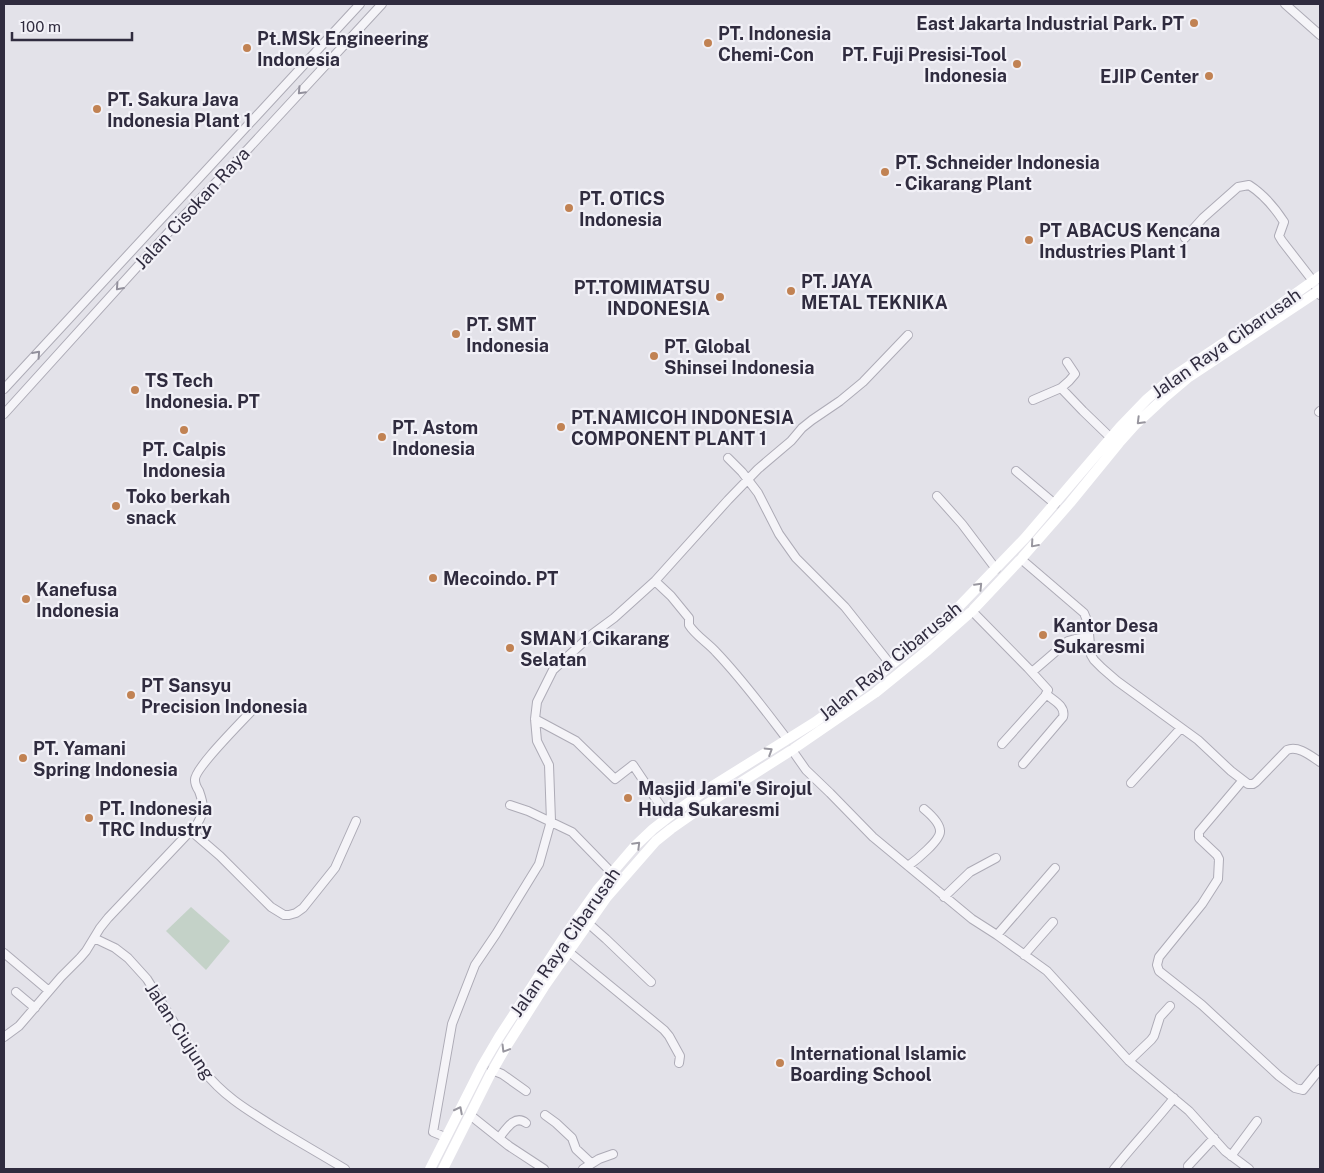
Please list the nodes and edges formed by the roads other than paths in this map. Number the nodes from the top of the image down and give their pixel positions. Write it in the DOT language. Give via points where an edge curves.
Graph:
graph roads {
  1 [pos="360,4"];
  2 [pos="382,4"];
  3 [pos="1285,4"];
  4 [pos="1320,34"];
  5 [pos="1185,238"];
  6 [pos="1317,279"];
  7 [pos="1320,292"];
  8 [pos="908,335"];
  9 [pos="1066,362"];
  10 [pos="1061,388"];
  11 [pos="4,389"];
  12 [pos="1033,400"];
  13 [pos="4,414"];
  14 [pos="1111,438"];
  15 [pos="728,458"];
  16 [pos="1016,471"];
  17 [pos="748,480"];
  18 [pos="938,496"];
  19 [pos="1054,504"];
  20 [pos="1021,559"];
  21 [pos="997,568"];
  22 [pos="1005,575"];
  23 [pos="655,581"];
  24 [pos="972,611"];
  25 [pos="1089,637"];
  26 [pos="891,665"];
  27 [pos="1032,672"];
  28 [pos="1046,694"];
  29 [pos="256,706"];
  30 [pos="535,718"];
  31 [pos="1181,728"];
  32 [pos="787,739"];
  33 [pos="1002,744"];
  34 [pos="792,750"];
  35 [pos="1320,762"];
  36 [pos="1023,764"];
  37 [pos="1243,780"];
  38 [pos="1131,783"];
  39 [pos="510,805"];
  40 [pos="924,809"];
  41 [pos="668,817"];
  42 [pos="356,821"];
  43 [pos="551,821"];
  44 [pos="655,827"];
  45 [pos="191,831"];
  46 [pos="663,835"];
  47 [pos="996,858"];
  48 [pos="619,864"];
  49 [pos="908,866"];
  50 [pos="1055,868"];
  51 [pos="629,871"];
  52 [pos="611,872"];
  53 [pos="944,897"];
  54 [pos="1053,922"];
  55 [pos="588,924"];
  56 [pos="997,935"];
  57 [pos="94,938"];
  58 [pos="569,952"];
  59 [pos="4,953"];
  60 [pos="1024,955"];
  61 [pos="651,982"];
  62 [pos="49,991"];
  63 [pos="16,992"];
  64 [pos="1170,1006"];
  65 [pos="35,1008"];
  66 [pos="4,1037"];
  67 [pos="1129,1061"];
  68 [pos="679,1063"];
  69 [pos="1320,1069"];
  70 [pos="492,1070"];
  71 [pos="526,1091"];
  72 [pos="1174,1098"];
  73 [pos="470,1114"];
  74 [pos="545,1115"];
  75 [pos="1258,1122"];
  76 [pos="526,1123"];
  77 [pos="445,1137"];
  78 [pos="499,1138"];
  79 [pos="1214,1138"];
  80 [pos="612,1154"];
  81 [pos="1231,1156"];
  82 [pos="591,1163"];
  83 [pos="1188,1166"];
  84 [pos="345,1169"];
  85 [pos="430,1169"];
  86 [pos="443,1169"];
  87 [pos="544,1169"];
  88 [pos="583,1169"];
  89 [pos="1114,1169"];
  90 [pos="1249,1169"];
  11 -- 1 [label="street, Jalan Cisokan Raya, one-way"];
  2 -- 13 [label="street, Jalan Cisokan Raya, one-way"];
  3 -- 4 [label="street"];
  5 -- 6 [label="street" via="1238,186 1249,185 1279,214 1284,222 1279,236"];
  6 -- 7 [label="street"];
  6 -- 14 [label="street, Jalan Raya Cibarusah" via="1174,376 1137,408"];
  7 -- 20 [label="street, Jalan Raya Cibarusah, one-way" via="1168,394 1125,436"];
  8 -- 17 [label="street" via="863,382 802,428"];
  9 -- 10 [label="street" via="1075,374"];
  10 -- 12 [label="street"];
  10 -- 14 [label="street"];
  14 -- 19 [label="street, Jalan Raya Cibarusah"];
  15 -- 17 [label="street"];
  16 -- 19 [label="street"];
  17 -- 23 [label="street"];
  17 -- 26 [label="street" via="796,558 845,607"];
  18 -- 21 [label="street"];
  19 -- 21 [label="street, Jalan Raya Cibarusah"];
  20 -- 22 [label="street, Jalan Raya Cibarusah"];
  20 -- 25 [label="street" via="1084,614"];
  21 -- 22 [label="street"];
  26 -- 21 [label="street, Jalan Raya Cibarusah, one-way" via="946,620"];
  22 -- 24 [label="street, Jalan Raya Cibarusah"];
  23 -- 30 [label="street" via="553,670 537,702"];
  23 -- 32 [label="street" via="689,618 692,630 716,652"];
  24 -- 27 [label="street"];
  24 -- 34 [label="street, Jalan Raya Cibarusah" via="875,693"];
  25 -- 27 [label="street" via="1068,641"];
  25 -- 31 [label="street" via="1091,655 1102,668"];
  26 -- 32 [label="street, Jalan Raya Cibarusah" via="838,706"];
  27 -- 28 [label="street" via="1048,690"];
  28 -- 33 [label="street"];
  28 -- 36 [label="street" via="1063,709 1063,718"];
  29 -- 45 [label="street" via="196,776 204,808"];
  30 -- 41 [label="street" via="576,741 615,779 633,764"];
  30 -- 43 [label="street" via="537,741 549,765"];
  31 -- 37 [label="street"];
  31 -- 38 [label="street"];
  41 -- 32 [label="street, Jalan Raya Cibarusah, one-way"];
  34 -- 46 [label="street, Jalan Raya Cibarusah"];
  34 -- 49 [label="street" via="806,770 873,837"];
  35 -- 37 [label="street" via="1292,748 1253,784"];
  37 -- 69 [label="street" via="1199,832 1199,838 1219,859 1217,881 1157,964 1159,971 1294,1088 1303,1090"];
  39 -- 43 [label="street"];
  40 -- 49 [label="street" via="936,822 940,834"];
  41 -- 44 [label="street, Jalan Raya Cibarusah"];
  42 -- 45 [label="street" via="335,868 303,908 284,915 271,907"];
  43 -- 52 [label="street" via="577,836"];
  43 -- 77 [label="street" via="539,864 476,965 452,1024 433,1132"];
  44 -- 46 [label="street"];
  48 -- 44 [label="street, Jalan Raya Cibarusah, one-way"];
  45 -- 57 [label="street" via="108,918"];
  46 -- 51 [label="street, Jalan Raya Cibarusah"];
  47 -- 53 [label="street" via="970,872"];
  48 -- 51 [label="street"];
  48 -- 52 [label="street, Jalan Raya Cibarusah"];
  49 -- 53 [label="street"];
  50 -- 56 [label="street"];
  51 -- 55 [label="street, Jalan Raya Cibarusah"];
  77 -- 52 [label="street, Jalan Raya Cibarusah, one-way" via="499,1037"];
  53 -- 56 [label="street"];
  54 -- 60 [label="street"];
  55 -- 58 [label="street, Jalan Raya Cibarusah"];
  55 -- 61 [label="street"];
  56 -- 60 [label="street"];
  57 -- 62 [label="street"];
  57 -- 84 [label="street, Jalan Ciujung" via="128,958 147,979 204,1071 226,1095"];
  58 -- 68 [label="street" via="664,1030 680,1056"];
  58 -- 70 [label="street, Jalan Raya Cibarusah, one-way"];
  59 -- 62 [label="street"];
  60 -- 67 [label="street" via="1055,979"];
  62 -- 65 [label="street"];
  63 -- 65 [label="street"];
  64 -- 67 [label="street" via="1160,1017 1154,1036"];
  65 -- 66 [label="street"];
  67 -- 72 [label="street"];
  70 -- 71 [label="street"];
  70 -- 73 [label="street, Jalan Raya Cibarusah"];
  72 -- 79 [label="street"];
  72 -- 89 [label="street"];
  73 -- 78 [label="street"];
  73 -- 86 [label="street, Jalan Raya Cibarusah"];
  74 -- 82 [label="street" via="572,1138 576,1148"];
  75 -- 81 [label="street"];
  76 -- 78 [label="street" via="516,1120"];
  77 -- 85 [label="street, Jalan Raya Cibarusah"];
  78 -- 87 [label="street"];
  79 -- 81 [label="street"];
  79 -- 83 [label="street"];
  80 -- 82 [label="street"];
  81 -- 90 [label="street"];
  82 -- 88 [label="street"];
}
